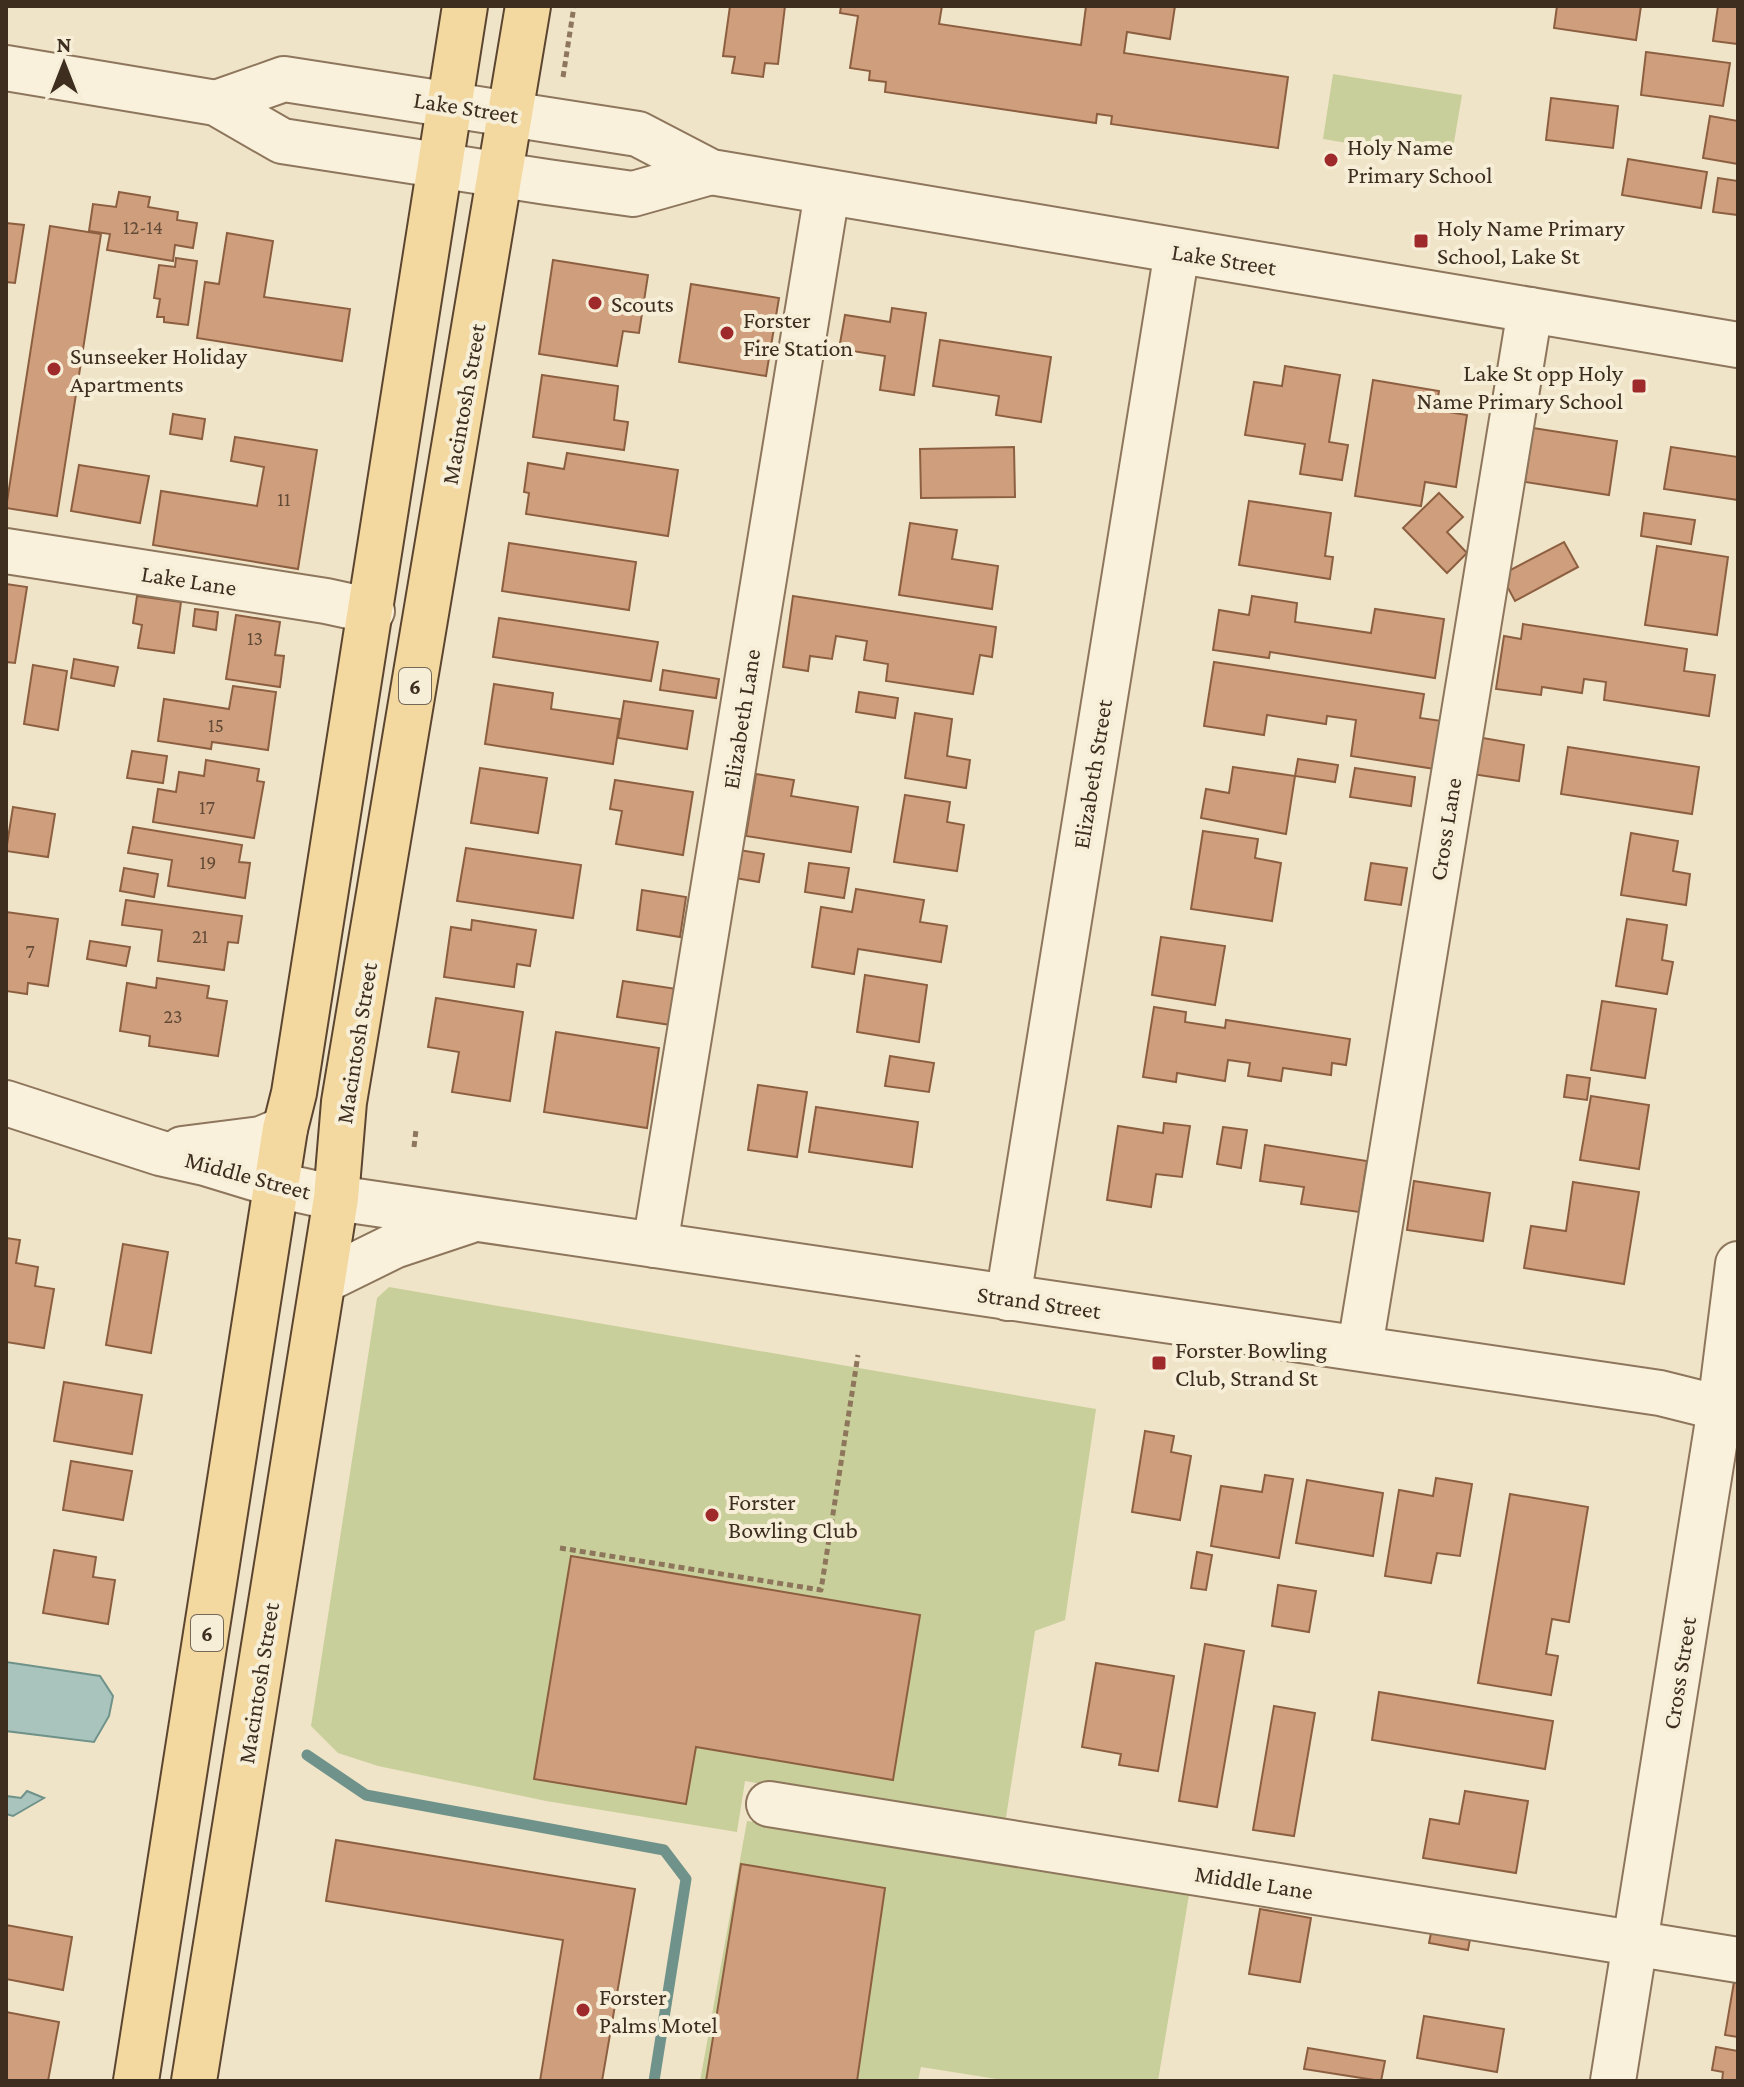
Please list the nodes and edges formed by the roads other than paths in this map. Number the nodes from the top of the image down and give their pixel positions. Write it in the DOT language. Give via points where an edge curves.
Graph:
graph roads {
  1 [pos="465,6"];
  2 [pos="528,6"];
  3 [pos="6,68"];
  4 [pos="216,103"];
  5 [pos="449,105"];
  6 [pos="510,114"];
  7 [pos="440,165"];
  8 [pos="711,172"];
  9 [pos="501,175"];
  10 [pos="827,193"];
  11 [pos="1177,251"];
  12 [pos="1530,310"];
  13 [pos="1738,345"];
  14 [pos="6,551"];
  15 [pos="372,611"];
  16 [pos="6,1103"];
  17 [pos="285,1129"];
  18 [pos="160,1153"];
  19 [pos="277,1185"];
  20 [pos="336,1198"];
  21 [pos="475,1219"];
  22 [pos="655,1245"];
  23 [pos="1738,1264"];
  24 [pos="323,1281"];
  25 [pos="1008,1298"];
  26 [pos="1360,1347"];
  27 [pos="1729,1414"];
  28 [pos="769,1804"];
  29 [pos="1636,1944"];
  30 [pos="1738,1960"];
  31 [pos="136,2081"];
  32 [pos="194,2081"];
  33 [pos="1613,2081"];
  1 -- 5 [label="main road, 6"];
  2 -- 6 [label="main road, Macintosh Street / 6"];
  3 -- 4 [label="street, Lake Street"];
  4 -- 5 [label="street, Lake Street" via="284,79"];
  4 -- 7 [label="street, Lake Street" via="282,141"];
  5 -- 6 [label="street, Lake Street"];
  5 -- 7 [label="main road, 6"];
  6 -- 8 [label="street, Lake Street" via="638,134"];
  6 -- 9 [label="main road, Macintosh Street / 6"];
  7 -- 9 [label="street, Lake Street"];
  7 -- 15 [label="main road, 6"];
  8 -- 9 [label="street, Lake Street" via="633,194"];
  8 -- 10 [label="street, Lake Street"];
  9 -- 20 [label="main road, Macintosh Street / 6" via="344,1102"];
  10 -- 11 [label="street, Lake Street"];
  10 -- 22 [label="street, Elizabeth Lane"];
  11 -- 12 [label="street, Lake Street"];
  11 -- 25 [label="street, Elizabeth Street"];
  12 -- 13 [label="street, Lake Street"];
  12 -- 26 [label="street, Cross Lane"];
  14 -- 15 [label="street, Lake Lane"];
  15 -- 17 [label="main road, 6"];
  16 -- 18 [label="street, Middle Street"];
  17 -- 18 [label="street, Middle Street" via="261,1139"];
  17 -- 19 [label="main road, 6"];
  18 -- 19 [label="street, Middle Street"];
  19 -- 20 [label="street, Middle Street"];
  19 -- 31 [label="main road, 6"];
  20 -- 21 [label="street, Strand Street"];
  20 -- 24 [label="main road, Macintosh Street / 6"];
  21 -- 22 [label="street, Strand Street"];
  21 -- 24 [label="street" via="394,1246"];
  22 -- 25 [label="street, Strand Street"];
  23 -- 27 [label="street, Cross Street"];
  24 -- 32 [label="main road, Macintosh Street / 6"];
  25 -- 26 [label="street, Strand Street"];
  26 -- 27 [label="street, Strand Street" via="1660,1393"];
  27 -- 29 [label="street, Cross Street"];
  28 -- 29 [label="street, Middle Lane"];
  29 -- 30 [label="street, Middle Lane"];
  29 -- 33 [label="street, Cross Street"];
}
